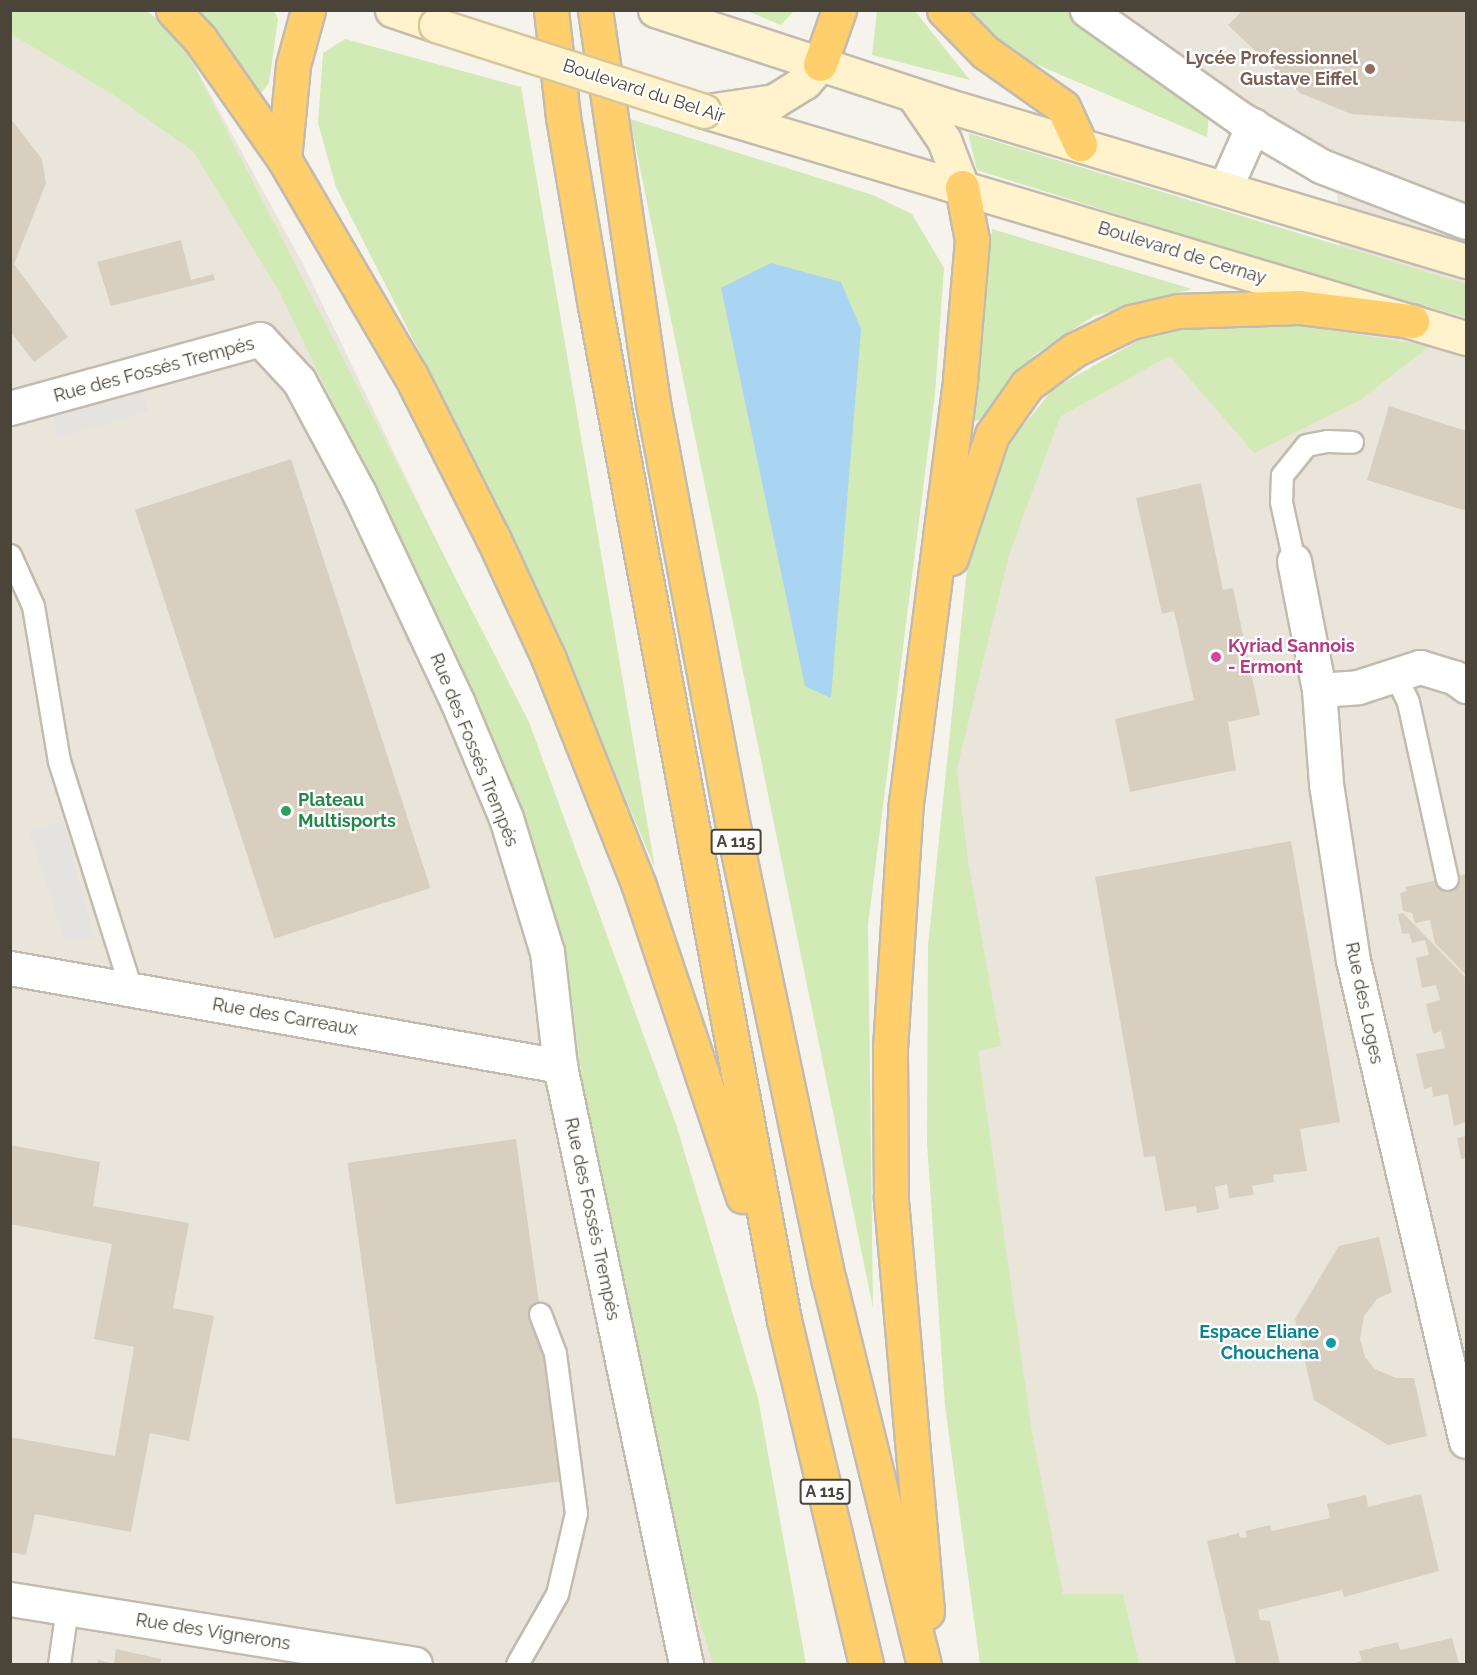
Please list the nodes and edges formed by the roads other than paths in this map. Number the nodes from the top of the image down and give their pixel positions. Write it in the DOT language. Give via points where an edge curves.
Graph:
graph roads {
  1 [pos="173,10"];
  2 [pos="308,10"];
  3 [pos="392,10"];
  4 [pos="551,10"];
  5 [pos="595,10"];
  6 [pos="655,10"];
  7 [pos="839,10"];
  8 [pos="944,10"];
  9 [pos="1087,10"];
  10 [pos="820,64"];
  11 [pos="914,96"];
  12 [pos="745,116"];
  13 [pos="1253,125"];
  14 [pos="1080,144"];
  15 [pos="284,159"];
  16 [pos="897,169"];
  17 [pos="962,187"];
  18 [pos="1225,188"];
  19 [pos="1467,222"];
  20 [pos="1467,261"];
  21 [pos="1412,321"];
  22 [pos="1467,338"];
  23 [pos="10,408"];
  24 [pos="1352,442"];
  25 [pos="10,555"];
  26 [pos="1294,561"];
  27 [pos="926,639"];
  28 [pos="1394,673"];
  29 [pos="1467,686"];
  30 [pos="1319,690"];
  31 [pos="1447,879"];
  32 [pos="10,969"];
  33 [pos="131,989"];
  34 [pos="560,1066"];
  35 [pos="540,1314"];
  36 [pos="784,1320"];
  37 [pos="1467,1441"];
  38 [pos="10,1599"];
  39 [pos="67,1608"];
  40 [pos="59,1665"];
  41 [pos="415,1665"];
  42 [pos="517,1665"];
  43 [pos="687,1665"];
  44 [pos="866,1665"];
  45 [pos="924,1665"];
  46 [pos="932,1665"];
  1 -- 15 [label="highway" via="207,48"];
  2 -- 15 [label="highway" via="293,65"];
  3 -- 12 [label="main road, Boulevard du Bel Air, bridge" via="704,111"];
  4 -- 36 [label="highway, A 115" via="563,117 595,306"];
  5 -- 45 [label="highway, A 115" via="653,403 734,832 829,1281"];
  6 -- 10 [label="main road"];
  7 -- 10 [label="highway"];
  8 -- 14 [label="highway" via="985,52 1064,107"];
  9 -- 13 [label="street"];
  10 -- 11 [label="main road"];
  10 -- 12 [label="main road" via="791,93"];
  11 -- 14 [label="main road"];
  11 -- 17 [label="main road" via="944,140"];
  12 -- 16 [label="main road, Boulevard du Bel Air"];
  13 -- 18 [label="street"];
  13 -- 19 [label="street" via="1321,166"];
  14 -- 18 [label="main road"];
  15 -- 36 [label="highway" via="411,376 548,657 639,885"];
  16 -- 17 [label="main road, Boulevard de Cernay"];
  17 -- 21 [label="main road, Boulevard de Cernay"];
  17 -- 27 [label="highway" via="972,240 960,380"];
  18 -- 20 [label="main road"];
  21 -- 22 [label="main road, Boulevard de Cernay"];
  21 -- 27 [label="highway" via="1299,307 1178,311 1131,322 1074,350 1027,385 993,435"];
  23 -- 34 [label="street, Rue des Fossés Trempés" via="261,339 299,381 359,493 457,701 506,819 547,952"];
  24 -- 26 [label="lane" via="1306,445 1282,475 1281,502"];
  25 -- 33 [label="lane" via="33,606 59,761"];
  26 -- 30 [label="street, Rue des Loges"];
  27 -- 46 [label="highway" via="905,814 890,1048 891,1197"];
  28 -- 29 [label="street" via="1420,668"];
  28 -- 30 [label="street" via="1358,687"];
  28 -- 31 [label="lane" via="1408,702"];
  30 -- 37 [label="street, Rue des Loges" via="1326,784 1353,960"];
  32 -- 33 [label="street, Rue des Carreaux"];
  33 -- 34 [label="street, Rue des Carreaux"];
  34 -- 43 [label="street, Rue des Fossés Trempés"];
  35 -- 42 [label="lane" via="555,1353 576,1513 557,1594"];
  36 -- 44 [label="highway, A 115"];
  38 -- 39 [label="street, Rue des Vignerons"];
  39 -- 40 [label="lane"];
  39 -- 41 [label="street, Rue des Vignerons"];
}
